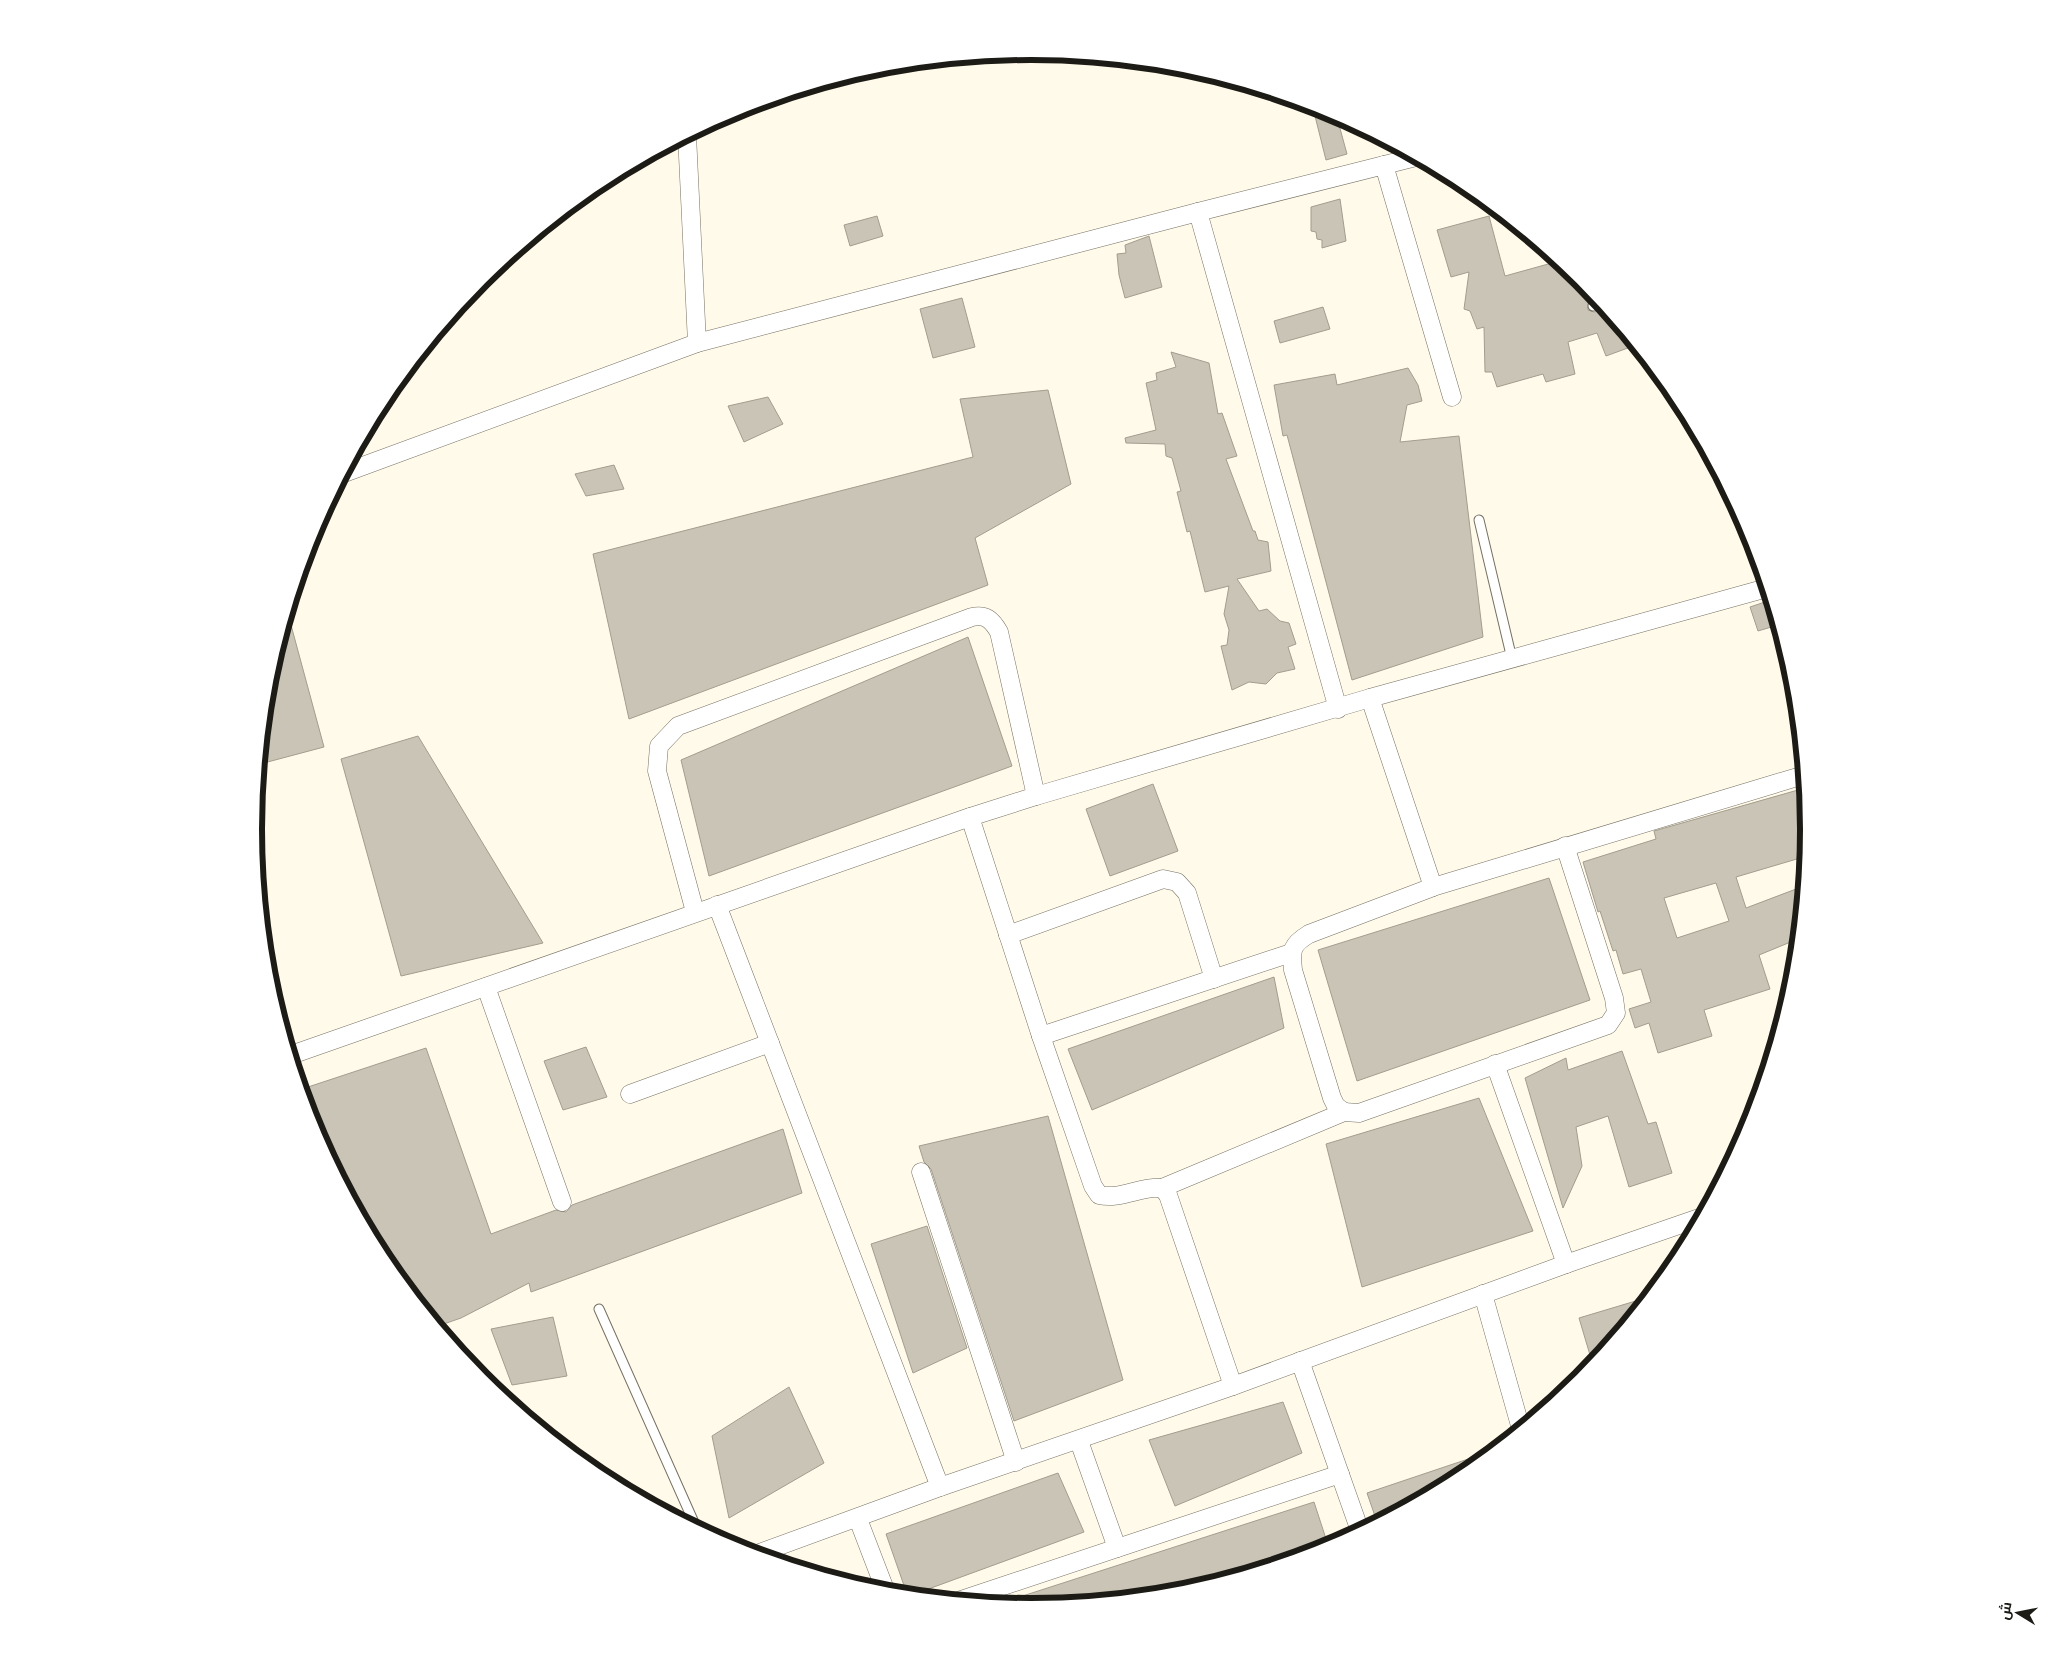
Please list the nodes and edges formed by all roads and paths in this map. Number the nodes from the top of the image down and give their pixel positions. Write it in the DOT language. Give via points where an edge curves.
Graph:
graph roads {
  1 [pos="687,141"];
  2 [pos="1408,159"];
  3 [pos="1384,165"];
  4 [pos="1198,212"];
  5 [pos="697,343"];
  6 [pos="1452,397"];
  7 [pos="352,470"];
  8 [pos="1479,520"];
  9 [pos="1762,589"];
  10 [pos="1512,659"];
  11 [pos="1370,698"];
  12 [pos="1338,709"];
  13 [pos="1799,776"];
  14 [pos="1036,796"];
  15 [pos="970,817"];
  16 [pos="1565,846"];
  17 [pos="1433,887"];
  18 [pos="717,905"];
  19 [pos="695,912"];
  20 [pos="1008,935"];
  21 [pos="1292,953"];
  22 [pos="1214,978"];
  23 [pos="486,987"];
  24 [pos="1041,1036"];
  25 [pos="770,1043"];
  26 [pos="296,1053"];
  27 [pos="1495,1064"];
  28 [pos="630,1094"];
  29 [pos="1344,1112"];
  30 [pos="921,1172"];
  31 [pos="1162,1188"];
  32 [pos="562,1202"];
  33 [pos="1694,1219"];
  34 [pos="1566,1264"];
  35 [pos="1483,1294"];
  36 [pos="599,1309"];
  37 [pos="1300,1361"];
  38 [pos="1234,1386"];
  39 [pos="1519,1423"];
  40 [pos="1079,1441"];
  41 [pos="1016,1462"];
  42 [pos="1340,1474"];
  43 [pos="940,1487"];
  44 [pos="858,1519"];
  45 [pos="693,1520"];
  46 [pos="1358,1525"];
  47 [pos="1117,1548"];
  48 [pos="767,1551"];
  49 [pos="883,1583"];
  50 [pos="975,1595"];
  1 -- 5 [label="street"];
  2 -- 3 [label="street"];
  3 -- 4 [label="street"];
  3 -- 6 [label="street"];
  4 -- 5 [label="street"];
  4 -- 12 [label="street"];
  5 -- 7 [label="street"];
  8 -- 10 [label="lane"];
  9 -- 10 [label="street"];
  10 -- 11 [label="street"];
  11 -- 12 [label="street"];
  11 -- 17 [label="street"];
  12 -- 14 [label="street"];
  13 -- 16 [label="street"];
  14 -- 15 [label="street"];
  14 -- 19 [label="street" via="999,632 992,621 982,615 972,617 678,726 659,746 657,771"];
  15 -- 18 [label="street"];
  15 -- 20 [label="street"];
  16 -- 17 [label="street"];
  16 -- 27 [label="street" via="1616,1013 1608,1025"];
  17 -- 21 [label="street" via="1309,934 1297,941"];
  18 -- 19 [label="street"];
  18 -- 25 [label="street"];
  19 -- 23 [label="street"];
  20 -- 22 [label="street" via="1164,879 1177,882 1187,893"];
  20 -- 24 [label="street"];
  21 -- 22 [label="street"];
  21 -- 29 [label="street" via="1293,970 1332,1098"];
  22 -- 24 [label="street"];
  23 -- 26 [label="street"];
  23 -- 32 [label="street"];
  24 -- 31 [label="street" via="1093,1186 1099,1195 1110,1198 1152,1187"];
  25 -- 28 [label="street"];
  25 -- 43 [label="street"];
  27 -- 29 [label="street" via="1359,1113"];
  27 -- 34 [label="street"];
  29 -- 31 [label="street"];
  30 -- 41 [label="street"];
  31 -- 38 [label="street" via="1168,1195"];
  33 -- 34 [label="street"];
  34 -- 35 [label="street"];
  35 -- 37 [label="street"];
  35 -- 39 [label="street"];
  36 -- 45 [label="lane"];
  37 -- 38 [label="street"];
  37 -- 42 [label="street"];
  38 -- 40 [label="street"];
  40 -- 41 [label="street"];
  40 -- 47 [label="street"];
  41 -- 43 [label="street"];
  42 -- 46 [label="street"];
  42 -- 47 [label="street"];
  43 -- 44 [label="street"];
  44 -- 48 [label="street"];
  44 -- 49 [label="street"];
  47 -- 50 [label="street"];
}
